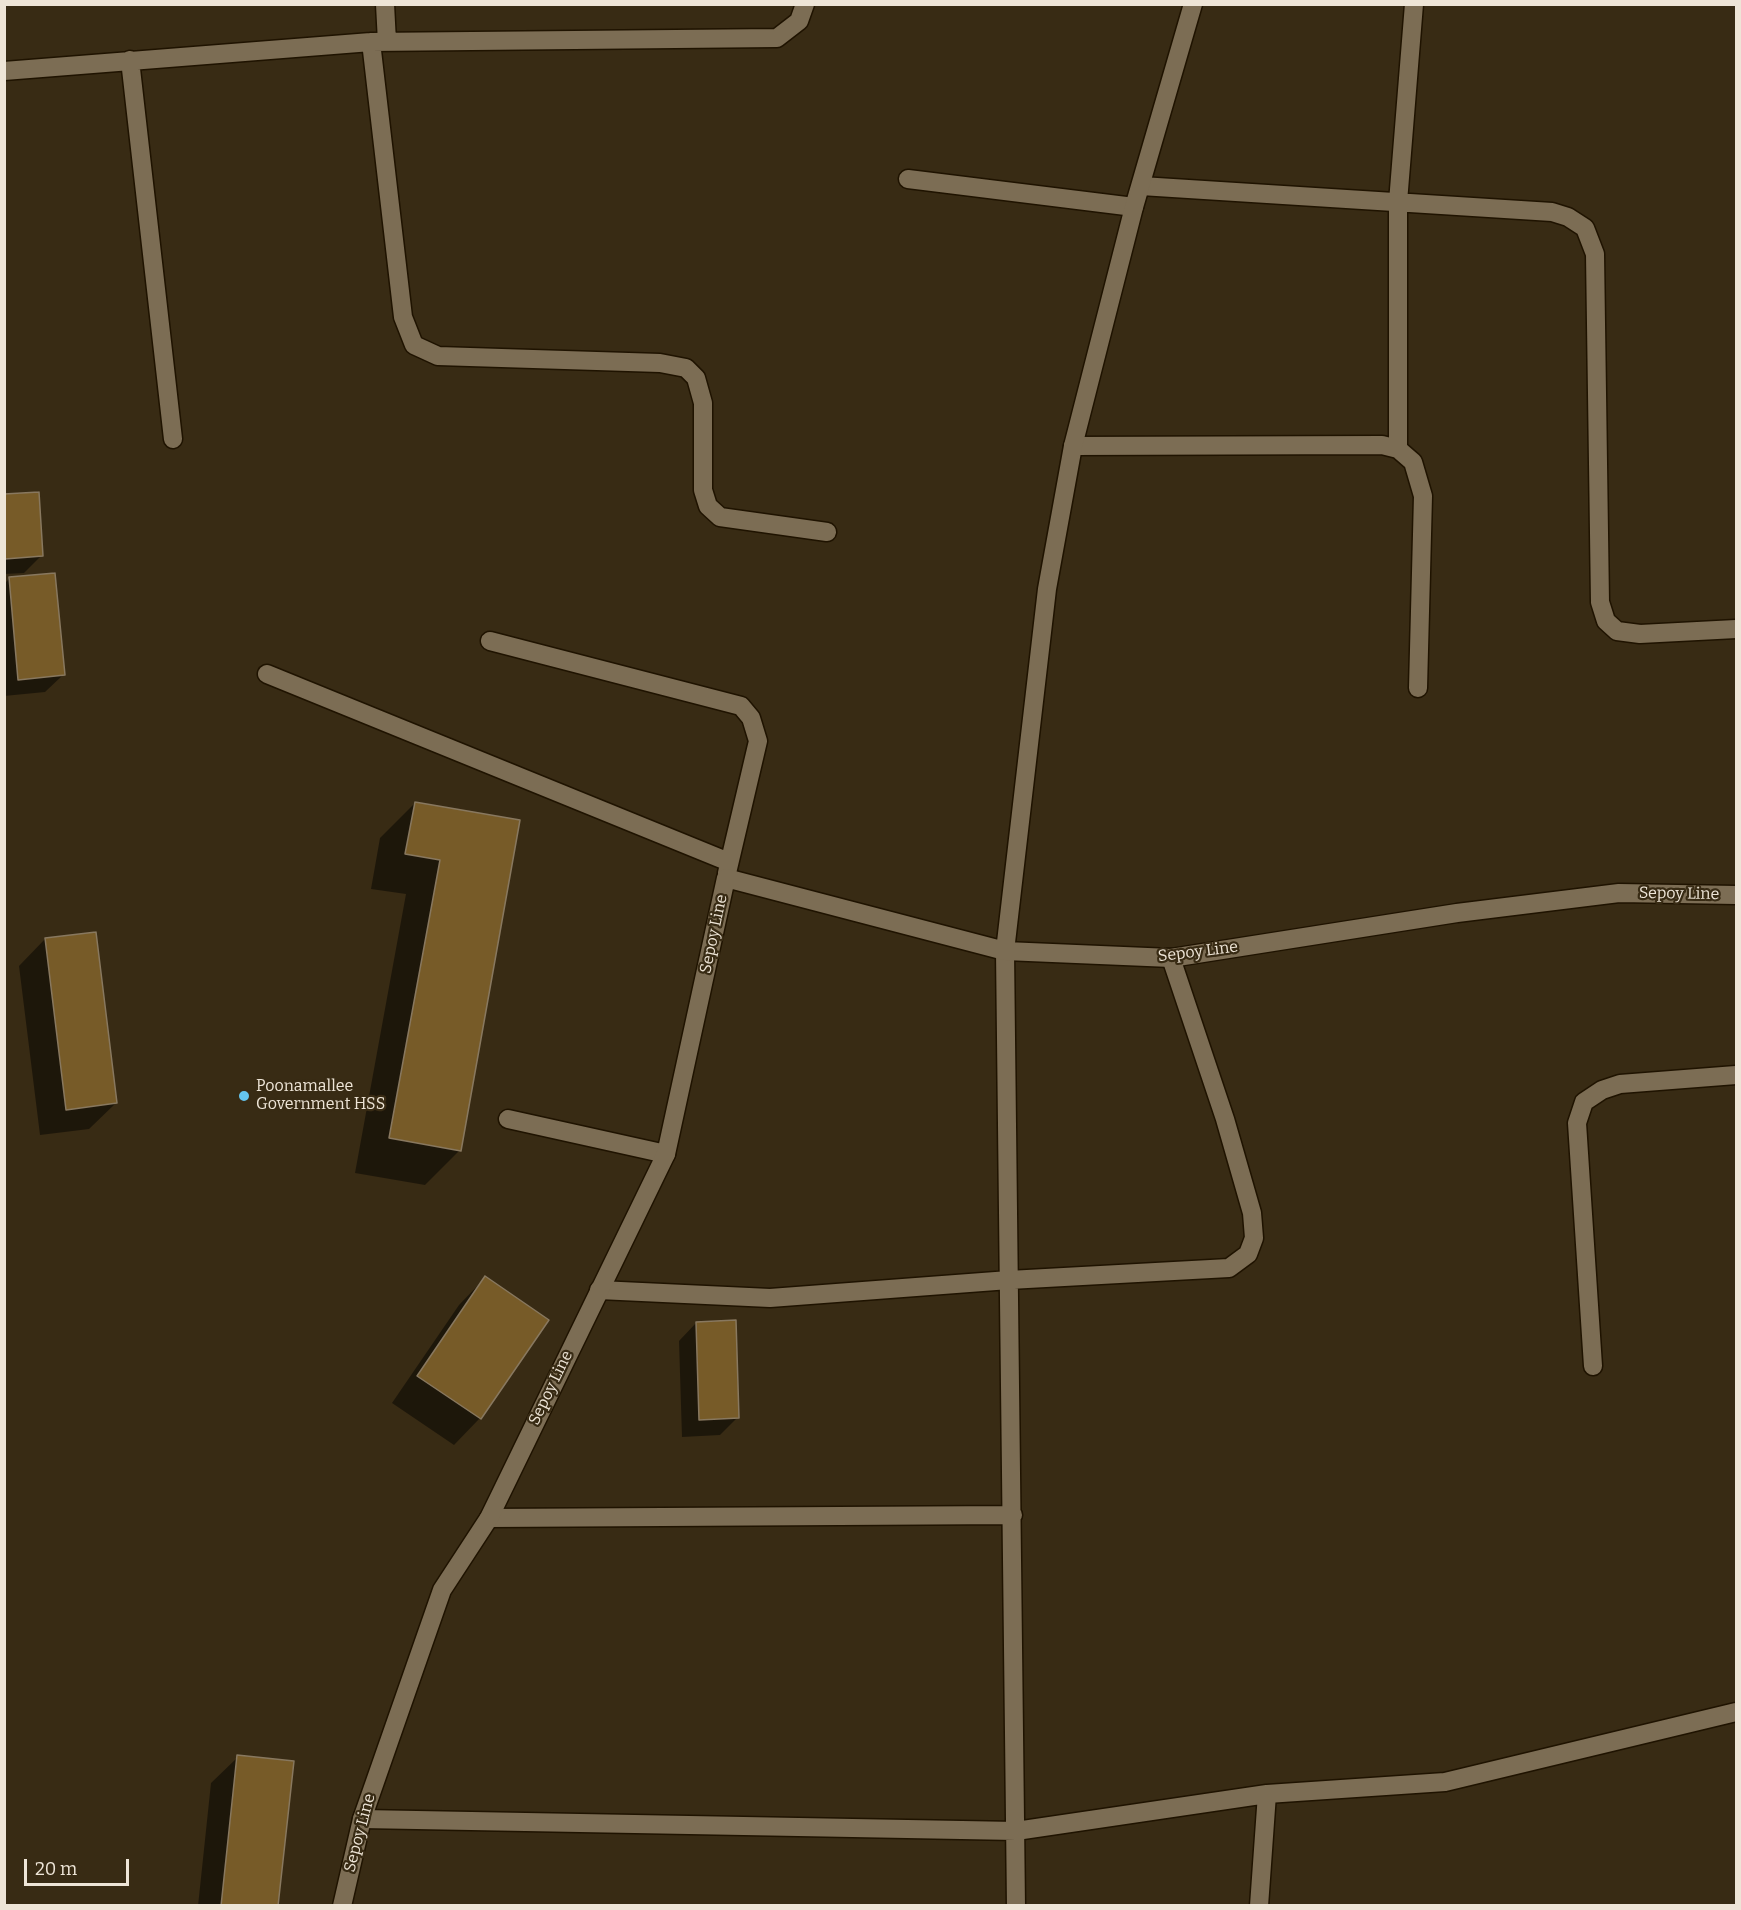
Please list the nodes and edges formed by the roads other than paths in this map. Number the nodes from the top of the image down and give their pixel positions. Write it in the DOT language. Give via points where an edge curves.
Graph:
graph roads {
  1 [pos="385,4"];
  2 [pos="805,4"];
  3 [pos="1193,4"];
  4 [pos="1414,4"];
  5 [pos="379,42"];
  6 [pos="130,60"];
  7 [pos="4,71"];
  8 [pos="908,179"];
  9 [pos="1141,186"];
  10 [pos="1398,202"];
  11 [pos="1134,207"];
  12 [pos="173,439"];
  13 [pos="1073,446"];
  14 [pos="1398,449"];
  15 [pos="827,532"];
  16 [pos="1737,629"];
  17 [pos="490,641"];
  18 [pos="267,674"];
  19 [pos="1418,688"];
  20 [pos="728,870"];
  21 [pos="1737,895"];
  22 [pos="1005,951"];
  23 [pos="1171,958"];
  24 [pos="1737,1075"];
  25 [pos="508,1119"];
  26 [pos="666,1154"];
  27 [pos="1009,1280"];
  28 [pos="599,1290"];
  29 [pos="1593,1366"];
  30 [pos="1013,1515"];
  31 [pos="489,1518"];
  32 [pos="1737,1712"];
  33 [pos="1267,1794"];
  34 [pos="362,1820"];
  35 [pos="1016,1831"];
  36 [pos="342,1905"];
  37 [pos="1016,1905"];
  38 [pos="1259,1905"];
  1 -- 5 [label="street"];
  2 -- 5 [label="street" via="799,21 777,38"];
  3 -- 9 [label="street"];
  4 -- 10 [label="street"];
  5 -- 6 [label="street"];
  5 -- 15 [label="street" via="403,317 414,345 438,356 660,363 686,368 696,378 703,403 703,490 708,506 720,517"];
  6 -- 7 [label="street"];
  6 -- 12 [label="street"];
  8 -- 11 [label="street"];
  9 -- 10 [label="street"];
  9 -- 11 [label="street"];
  10 -- 14 [label="street"];
  10 -- 16 [label="street" via="1552,212 1585,228 1595,254 1600,602 1606,621 1617,631 1640,634"];
  11 -- 13 [label="street"];
  13 -- 14 [label="street" via="1382,445"];
  13 -- 22 [label="street" via="1047,590"];
  14 -- 19 [label="street" via="1413,462 1423,496"];
  17 -- 20 [label="street" via="741,706 751,718 758,741"];
  18 -- 20 [label="street"];
  20 -- 22 [label="street, Sepoy Line"];
  20 -- 26 [label="street, Sepoy Line"];
  21 -- 23 [label="street, Sepoy Line" via="1619,893 1457,913"];
  22 -- 23 [label="street, Sepoy Line"];
  22 -- 27 [label="street"];
  23 -- 27 [label="street" via="1252,1213 1254,1238 1248,1254 1229,1268 1213,1271"];
  24 -- 29 [label="street" via="1620,1084 1584,1102 1577,1123"];
  25 -- 26 [label="street"];
  26 -- 28 [label="street, Sepoy Line"];
  27 -- 28 [label="street" via="770,1298"];
  27 -- 30 [label="street"];
  28 -- 31 [label="street, Sepoy Line"];
  30 -- 31 [label="street"];
  30 -- 35 [label="street"];
  31 -- 34 [label="street, Sepoy Line" via="442,1590"];
  32 -- 33 [label="street" via="1445,1782"];
  33 -- 35 [label="street"];
  33 -- 38 [label="street"];
  34 -- 35 [label="street"];
  34 -- 36 [label="street, Sepoy Line"];
  35 -- 37 [label="street"];
}
